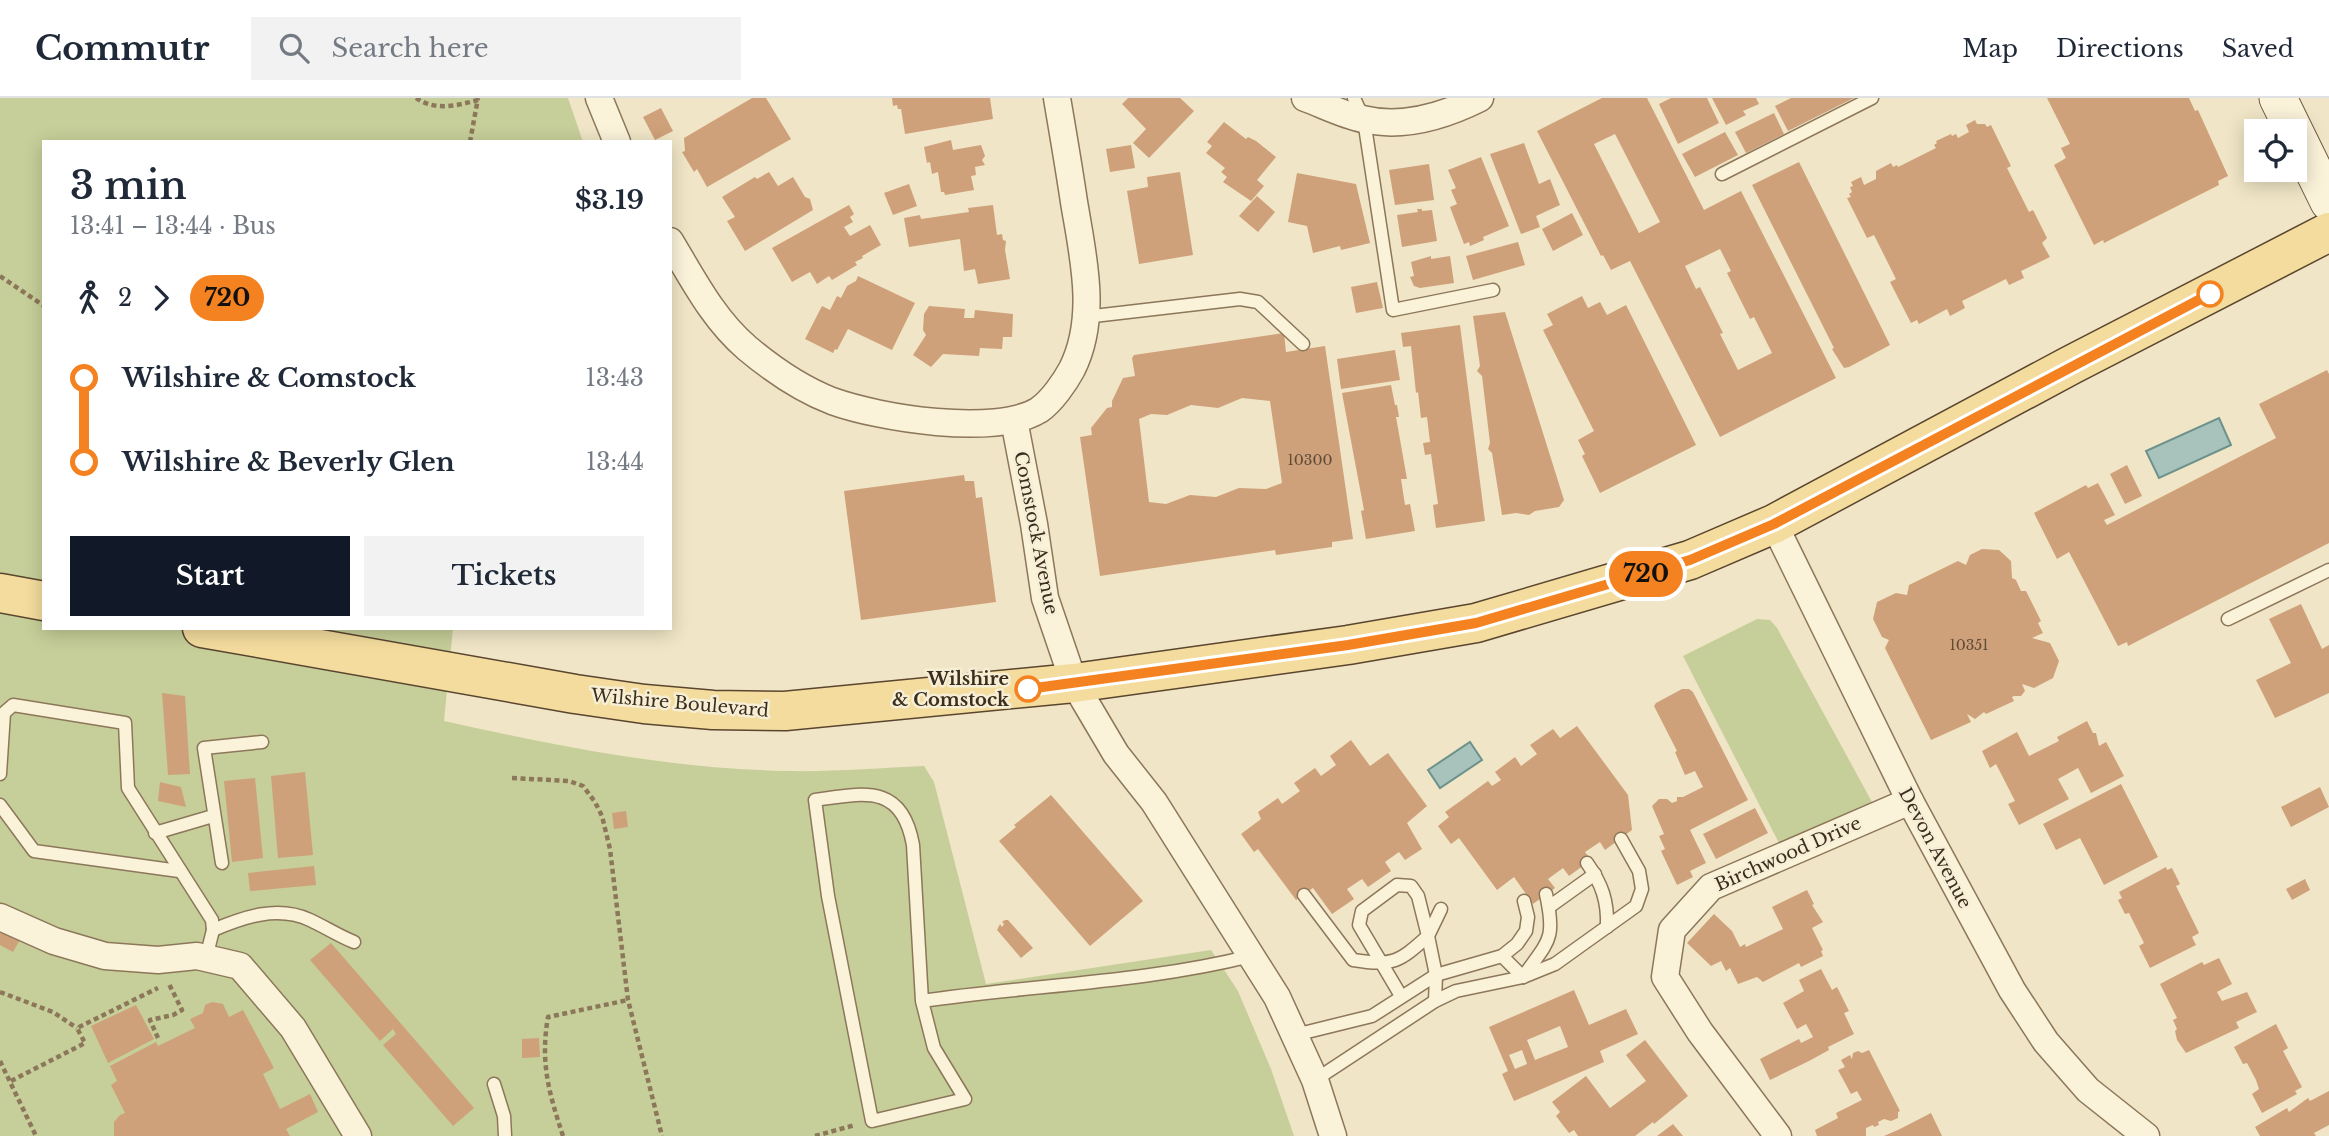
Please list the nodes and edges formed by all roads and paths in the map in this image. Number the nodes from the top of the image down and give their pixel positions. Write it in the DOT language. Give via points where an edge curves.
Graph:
graph roads {
  1 [pos="416,98"];
  2 [pos="599,98"];
  3 [pos="1057,98"];
  4 [pos="1305,98"];
  5 [pos="1480,98"];
  6 [pos="1872,98"];
  7 [pos="2278,98"];
  8 [pos="478,99"];
  9 [pos="1359,109"];
  10 [pos="470,140"];
  11 [pos="616,140"];
  12 [pos="1722,174"];
  13 [pos="2329,202"];
  14 [pos="2329,232"];
  15 [pos="672,244"];
  16 [pos="0,276"];
  17 [pos="1493,290"];
  18 [pos="42,305"];
  19 [pos="1085,317"];
  20 [pos="1303,344"];
  21 [pos="1014,421"];
  22 [pos="1774,524"];
  23 [pos="2329,570"];
  24 [pos="0,593"];
  25 [pos="42,601"];
  26 [pos="2228,619"];
  27 [pos="213,630"];
  28 [pos="1074,683"];
  29 [pos="262,742"];
  30 [pos="0,774"];
  31 [pos="512,778"];
  32 [pos="1910,801"];
  33 [pos="0,806"];
  34 [pos="213,816"];
  35 [pos="155,833"];
  36 [pos="1620,839"];
  37 [pos="222,863"];
  38 [pos="179,871"];
  39 [pos="1304,895"];
  40 [pos="1524,901"];
  41 [pos="1441,909"];
  42 [pos="0,917"];
  43 [pos="1607,927"];
  44 [pos="213,930"];
  45 [pos="1428,936"];
  46 [pos="355,942"];
  47 [pos="1251,956"];
  48 [pos="1502,956"];
  49 [pos="206,958"];
  50 [pos="1383,965"];
  51 [pos="1436,975"];
  52 [pos="1523,977"];
  53 [pos="0,992"];
  54 [pos="1401,996"];
  55 [pos="628,1000"];
  56 [pos="922,1001"];
  57 [pos="1435,1001"];
  58 [pos="77,1028"];
  59 [pos="1295,1035"];
  60 [pos="158,1038"];
  61 [pos="0,1061"];
  62 [pos="1315,1080"];
  63 [pos="11,1081"];
  64 [pos="494,1084"];
  65 [pos="872,1121"];
  66 [pos="36,1136"];
  67 [pos="358,1136"];
  68 [pos="505,1136"];
  69 [pos="563,1136"];
  70 [pos="662,1136"];
  71 [pos="815,1136"];
  72 [pos="1333,1136"];
  73 [pos="1778,1136"];
  74 [pos="2146,1136"];
  1 -- 8 [label="path" via="428,106"];
  2 -- 11 [label="street"];
  3 -- 19 [label="street" via="1085,270"];
  4 -- 9 [label="street"];
  5 -- 9 [label="street" via="1413,122"];
  6 -- 12 [label="lane"];
  7 -- 13 [label="main road"];
  8 -- 10 [label="path"];
  9 -- 17 [label="lane" via="1393,310"];
  14 -- 22 [label="main road, Wilshire Boulevard"];
  15 -- 21 [label="street" via="714,314 744,346 800,385 830,400 896,418"];
  16 -- 18 [label="path"];
  19 -- 20 [label="lane" via="1249,300 1258,302"];
  19 -- 21 [label="street" via="1072,368 1057,391 1040,409"];
  21 -- 28 [label="street, Comstock Avenue" via="1045,598"];
  22 -- 28 [label="main road, Wilshire Boulevard" via="1690,560 1476,623"];
  22 -- 32 [label="street, Devon Avenue"];
  23 -- 26 [label="lane"];
  24 -- 25 [label="main road"];
  27 -- 28 [label="main road, Wilshire Boulevard" via="575,694 713,710 785,711"];
  28 -- 47 [label="street, Comstock Avenue"];
  29 -- 34 [label="lane" via="204,748"];
  30 -- 35 [label="lane" via="4,713 13,705 125,723 128,788"];
  31 -- 55 [label="path" via="569,781 583,786 595,802 610,849"];
  32 -- 73 [label="street, Birchwood Drive" via="1711,887 1672,930 1665,977"];
  32 -- 74 [label="street, Devon Avenue" via="2012,990 2046,1042 2088,1090"];
  33 -- 38 [label="lane" via="34,851"];
  34 -- 35 [label="lane"];
  34 -- 37 [label="lane"];
  35 -- 38 [label="lane"];
  36 -- 43 [label="lane" via="1639,871 1642,889 1636,906"];
  38 -- 44 [label="lane" via="212,920"];
  39 -- 50 [label="lane" via="1353,960"];
  40 -- 48 [label="lane" via="1526,931"];
  41 -- 45 [label="lane"];
  42 -- 49 [label="street" via="54,941 105,956"];
  43 -- 52 [label="lane" via="1556,964"];
  43 -- 52 [label="lane" via="1608,907 1591,868 1548,900 1553,920 1549,941"];
  44 -- 46 [label="lane" via="243,917 288,914"];
  44 -- 49 [label="lane"];
  45 -- 50 [label="lane" via="1405,957"];
  45 -- 50 [label="lane" via="1418,896 1411,886 1397,885 1362,911 1359,925"];
  45 -- 51 [label="lane"];
  47 -- 56 [label="lane" via="1070,986"];
  47 -- 59 [label="street, Comstock Avenue"];
  48 -- 51 [label="lane"];
  48 -- 52 [label="lane"];
  49 -- 67 [label="street" via="240,966 293,1028"];
  50 -- 54 [label="lane"];
  51 -- 54 [label="lane"];
  51 -- 57 [label="lane"];
  52 -- 57 [label="lane" via="1456,991"];
  53 -- 58 [label="path"];
  54 -- 59 [label="lane" via="1372,1016"];
  55 -- 69 [label="path" via="548,1017 544,1043 548,1091"];
  55 -- 70 [label="path"];
  56 -- 65 [label="lane" via="934,1048 965,1099"];
  56 -- 65 [label="lane" via="909,825 890,800 879,795 815,800 828,896"];
  57 -- 62 [label="lane"];
  58 -- 60 [label="path" via="167,980 182,1010 150,1020"];
  58 -- 63 [label="path" via="85,1043"];
  59 -- 62 [label="street, Comstock Avenue"];
  61 -- 66 [label="path"];
  62 -- 72 [label="street, Comstock Avenue"];
  64 -- 68 [label="lane"];
  65 -- 71 [label="path"];
}
